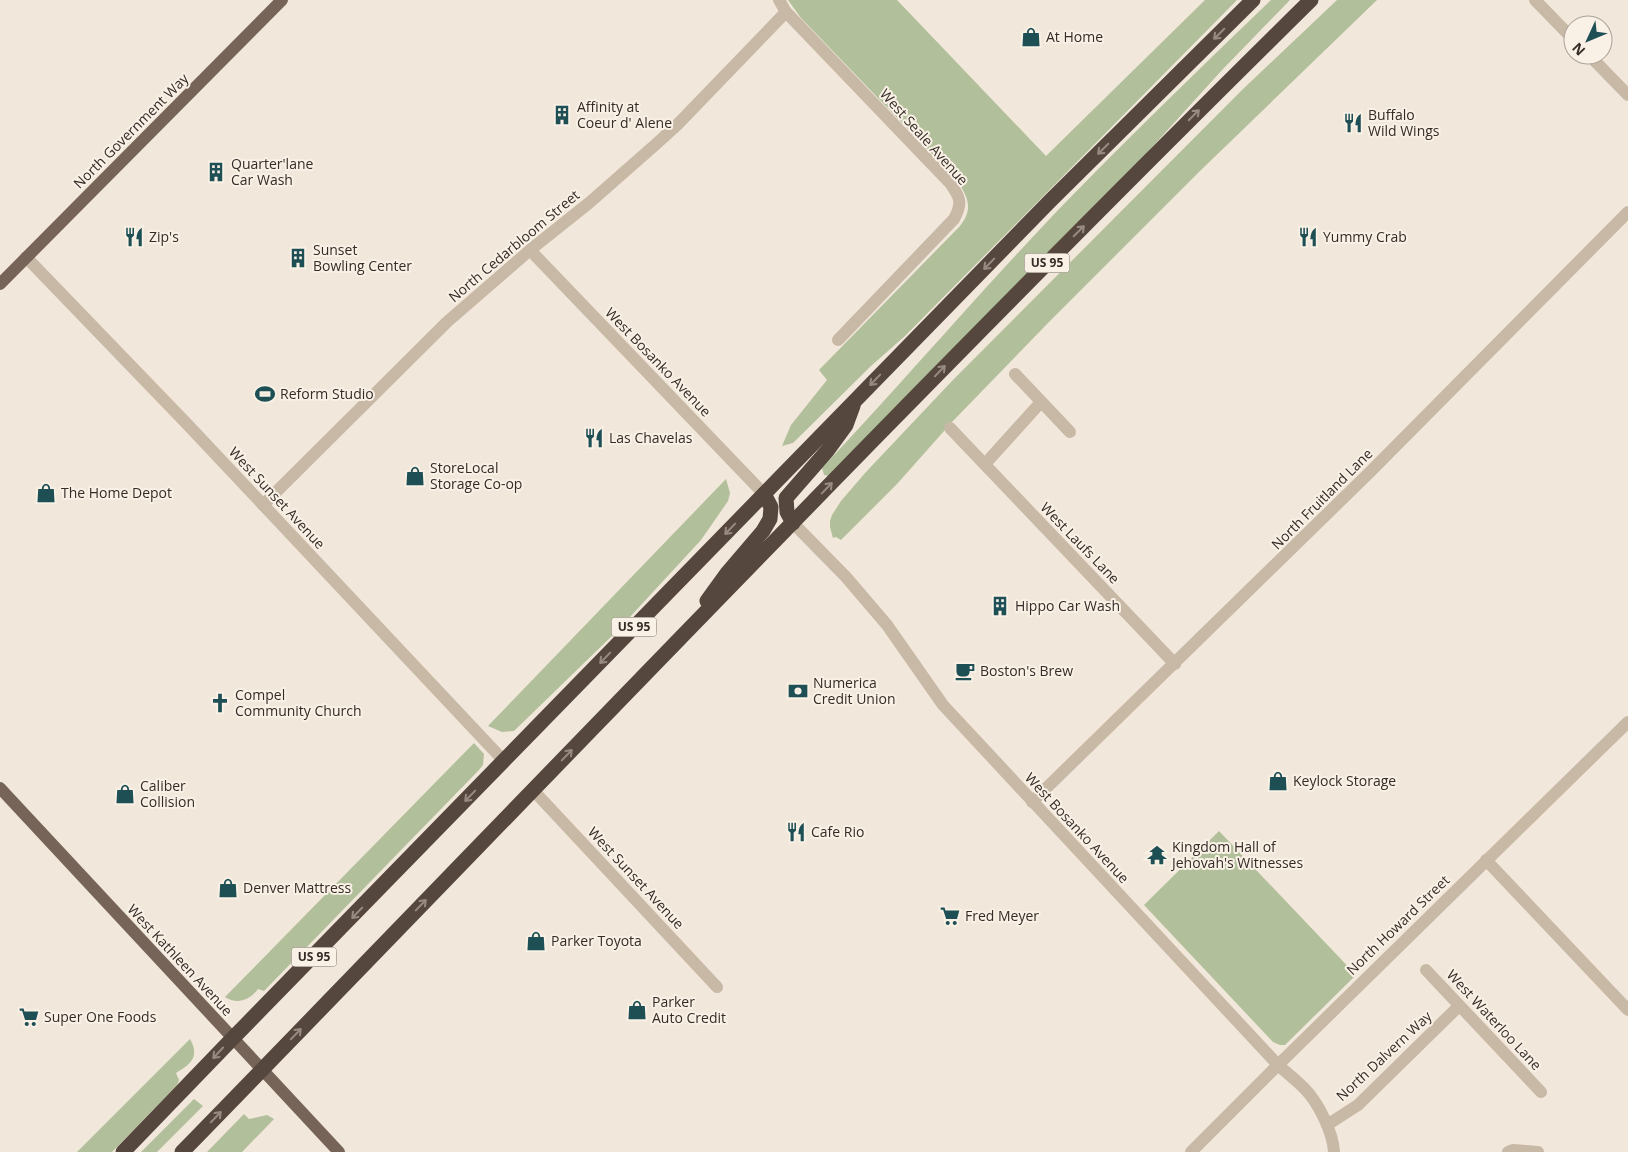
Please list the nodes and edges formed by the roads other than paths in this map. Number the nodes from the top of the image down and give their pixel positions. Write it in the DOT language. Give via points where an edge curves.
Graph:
graph roads {
  1 [pos="282,0"];
  2 [pos="779,0"];
  3 [pos="1253,0"];
  4 [pos="1312,0"];
  5 [pos="1535,0"];
  6 [pos="786,12"];
  7 [pos="1563,29"];
  8 [pos="1599,65"];
  9 [pos="1628,95"];
  10 [pos="1628,212"];
  11 [pos="530,250"];
  12 [pos="26,257"];
  13 [pos="0,284"];
  14 [pos="838,340"];
  15 [pos="1015,374"];
  16 [pos="855,400"];
  17 [pos="1041,402"];
  18 [pos="950,428"];
  19 [pos="1070,432"];
  20 [pos="985,464"];
  21 [pos="764,494"];
  22 [pos="263,505"];
  23 [pos="793,523"];
  24 [pos="690,628"];
  25 [pos="1175,664"];
  26 [pos="1628,722"];
  27 [pos="504,761"];
  28 [pos="0,788"];
  29 [pos="533,790"];
  30 [pos="1032,802"];
  31 [pos="1486,860"];
  32 [pos="1426,970"];
  33 [pos="718,987"];
  34 [pos="1460,1006"];
  35 [pos="1628,1010"];
  36 [pos="233,1038"];
  37 [pos="1278,1065"];
  38 [pos="262,1069"];
  39 [pos="1541,1092"];
  40 [pos="1327,1125"];
  41 [pos="124,1152"];
  42 [pos="182,1152"];
  43 [pos="339,1152"];
  44 [pos="1191,1152"];
  45 [pos="1334,1152"];
  46 [pos="1508,1152"];
  47 [pos="1538,1152"];
  1 -- 12 [label="main road, North Government Way"];
  2 -- 6 [label="street, West Seale Avenue"];
  3 -- 16 [label="highway, US 95, one-way"];
  23 -- 4 [label="highway, US 95, one-way" via="1098,211"];
  5 -- 7 [label="street"];
  6 -- 11 [label="street, North Cedarbloom Street" via="662,138"];
  6 -- 14 [label="street, West Seale Avenue" via="959,195 960,204 954,219"];
  8 -- 9 [label="street"];
  10 -- 25 [label="street, North Fruitland Lane"];
  11 -- 21 [label="street, West Bosanko Avenue"];
  11 -- 22 [label="street, North Cedarbloom Street" via="447,322"];
  12 -- 13 [label="main road, North Government Way"];
  12 -- 22 [label="street, West Sunset Avenue"];
  15 -- 17 [label="street"];
  16 -- 21 [label="highway, US 95"];
  16 -- 23 [label="highway" via="846,425 786,498 787,512"];
  17 -- 19 [label="street"];
  17 -- 20 [label="street"];
  18 -- 20 [label="street, West Laufs Lane"];
  20 -- 25 [label="street, West Laufs Lane"];
  21 -- 24 [label="highway" via="771,507 764,531 710,596"];
  21 -- 27 [label="highway, US 95, one-way"];
  22 -- 27 [label="street, West Sunset Avenue"];
  23 -- 24 [label="highway, US 95"];
  23 -- 30 [label="street, West Bosanko Avenue" via="846,577 887,625 943,705"];
  29 -- 24 [label="highway, US 95, one-way"];
  25 -- 30 [label="street, North Fruitland Lane"];
  26 -- 31 [label="street, North Howard Street"];
  27 -- 36 [label="highway, US 95, one-way"];
  28 -- 36 [label="main road, West Kathleen Avenue"];
  29 -- 33 [label="street, West Sunset Avenue"];
  38 -- 29 [label="highway, US 95, one-way"];
  30 -- 37 [label="street, West Bosanko Avenue"];
  31 -- 35 [label="street"];
  31 -- 37 [label="street, North Howard Street"];
  32 -- 34 [label="street, West Waterloo Lane"];
  34 -- 39 [label="street, West Waterloo Lane"];
  34 -- 40 [label="street, North Dalvern Way" via="1358,1105"];
  36 -- 38 [label="main road, West Kathleen Avenue"];
  36 -- 41 [label="highway, US 95, one-way"];
  37 -- 40 [label="street, West Bosanko Avenue" via="1306,1089"];
  37 -- 44 [label="street, North Howard Street"];
  42 -- 38 [label="highway, US 95, one-way"];
  38 -- 43 [label="main road, West Kathleen Avenue"];
  40 -- 45 [label="street, West Bosanko Avenue"];
  46 -- 47 [label="street"];
}
